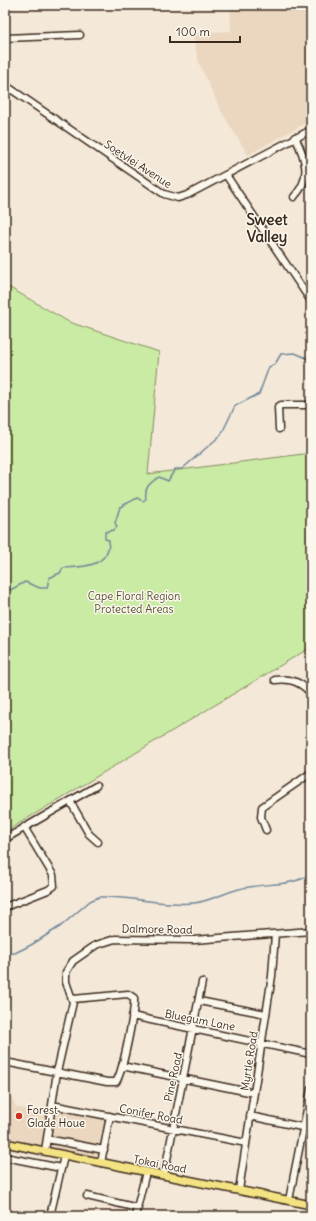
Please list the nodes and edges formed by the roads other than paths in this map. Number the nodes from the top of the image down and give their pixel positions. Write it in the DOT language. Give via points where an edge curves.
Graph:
graph roads {
  1 [pos="80,35"];
  2 [pos="5,38"];
  3 [pos="5,85"];
  4 [pos="311,130"];
  5 [pos="295,137"];
  6 [pos="226,175"];
  7 [pos="294,197"];
  8 [pos="311,301"];
  9 [pos="311,405"];
  10 [pos="279,429"];
  11 [pos="275,680"];
  12 [pos="310,691"];
  13 [pos="311,773"];
  14 [pos="96,786"];
  15 [pos="70,801"];
  16 [pos="24,828"];
  17 [pos="266,830"];
  18 [pos="5,839"];
  19 [pos="98,842"];
  20 [pos="5,907"];
  21 [pos="311,931"];
  22 [pos="275,934"];
  23 [pos="202,982"];
  24 [pos="73,999"];
  25 [pos="199,1001"];
  26 [pos="266,1014"];
  27 [pos="132,1016"];
  28 [pos="194,1029"];
  29 [pos="262,1043"];
  30 [pos="311,1054"];
  31 [pos="5,1062"];
  32 [pos="122,1066"];
  33 [pos="57,1072"];
  34 [pos="183,1079"];
  35 [pos="311,1089"];
  36 [pos="254,1093"];
  37 [pos="52,1105"];
  38 [pos="110,1116"];
  39 [pos="250,1116"];
  40 [pos="303,1127"];
  41 [pos="173,1128"];
  42 [pos="311,1129"];
  43 [pos="47,1139"];
  44 [pos="5,1143"];
  45 [pos="246,1143"];
  46 [pos="104,1150"];
  47 [pos="45,1151"];
  48 [pos="64,1156"];
  49 [pos="5,1157"];
  50 [pos="101,1163"];
  51 [pos="61,1168"];
  52 [pos="146,1172"];
  53 [pos="164,1175"];
  54 [pos="239,1190"];
  55 [pos="87,1196"];
  56 [pos="289,1200"];
  57 [pos="311,1205"];
  58 [pos="138,1208"];
  59 [pos="50,1216"];
  60 [pos="137,1216"];
  1 -- 2 [label="street"];
  3 -- 6 [label="street, Soetvlei Avenue" via="169,196 183,197"];
  4 -- 5 [label="street, Soetvlei Avenue"];
  5 -- 6 [label="street, Soetvlei Avenue"];
  5 -- 7 [label="street" via="302,151 306,178 304,185"];
  6 -- 8 [label="street"];
  9 -- 10 [label="street" via="278,407"];
  11 -- 12 [label="street" via="290,680"];
  13 -- 17 [label="street" via="262,807 261,817"];
  14 -- 15 [label="street"];
  15 -- 16 [label="street"];
  15 -- 19 [label="street" via="89,834"];
  16 -- 18 [label="street"];
  16 -- 20 [label="street" via="53,875 54,886"];
  21 -- 22 [label="street, Dalmore Road"];
  22 -- 24 [label="street, Dalmore Road" via="194,940 123,938 106,941 83,953 67,969 66,982"];
  22 -- 26 [label="street, Myrtle Road"];
  23 -- 25 [label="street, Pine Road"];
  24 -- 27 [label="street" via="130,994 134,998"];
  24 -- 33 [label="street"];
  25 -- 26 [label="street"];
  25 -- 28 [label="street, Pine Road"];
  26 -- 29 [label="street, Myrtle Road"];
  27 -- 28 [label="street, Bluegum Lane"];
  27 -- 32 [label="street"];
  28 -- 29 [label="street, Bluegum Lane"];
  28 -- 34 [label="street, Pine Road"];
  29 -- 30 [label="street, Bluegum Lane"];
  29 -- 36 [label="street, Myrtle Road"];
  31 -- 33 [label="street"];
  32 -- 33 [label="street" via="120,1076 114,1083"];
  32 -- 34 [label="street"];
  33 -- 37 [label="street"];
  34 -- 36 [label="street"];
  34 -- 41 [label="street, Pine Road"];
  35 -- 40 [label="street"];
  36 -- 39 [label="street, Myrtle Road"];
  37 -- 38 [label="street, Conifer Road"];
  37 -- 43 [label="street"];
  38 -- 41 [label="street, Conifer Road"];
  38 -- 46 [label="street"];
  39 -- 40 [label="street"];
  39 -- 45 [label="street, Myrtle Road"];
  40 -- 42 [label="street"];
  40 -- 56 [label="street"];
  41 -- 45 [label="street, Conifer Road"];
  41 -- 53 [label="street, Pine Road"];
  43 -- 46 [label="street"];
  43 -- 47 [label="street"];
  44 -- 47 [label="main road, Tokai Road"];
  45 -- 54 [label="street, Myrtle Road"];
  46 -- 50 [label="street"];
  47 -- 48 [label="main road, Tokai Road"];
  48 -- 50 [label="main road, Tokai Road"];
  48 -- 51 [label="street"];
  49 -- 51 [label="street"];
  50 -- 52 [label="main road, Tokai Road"];
  51 -- 59 [label="street"];
  52 -- 53 [label="main road, Tokai Road"];
  52 -- 58 [label="street"];
  53 -- 54 [label="main road, Tokai Road"];
  54 -- 56 [label="main road, Tokai Road"];
  55 -- 58 [label="street"];
  56 -- 57 [label="main road, Tokai Road"];
  58 -- 60 [label="street"];
}
